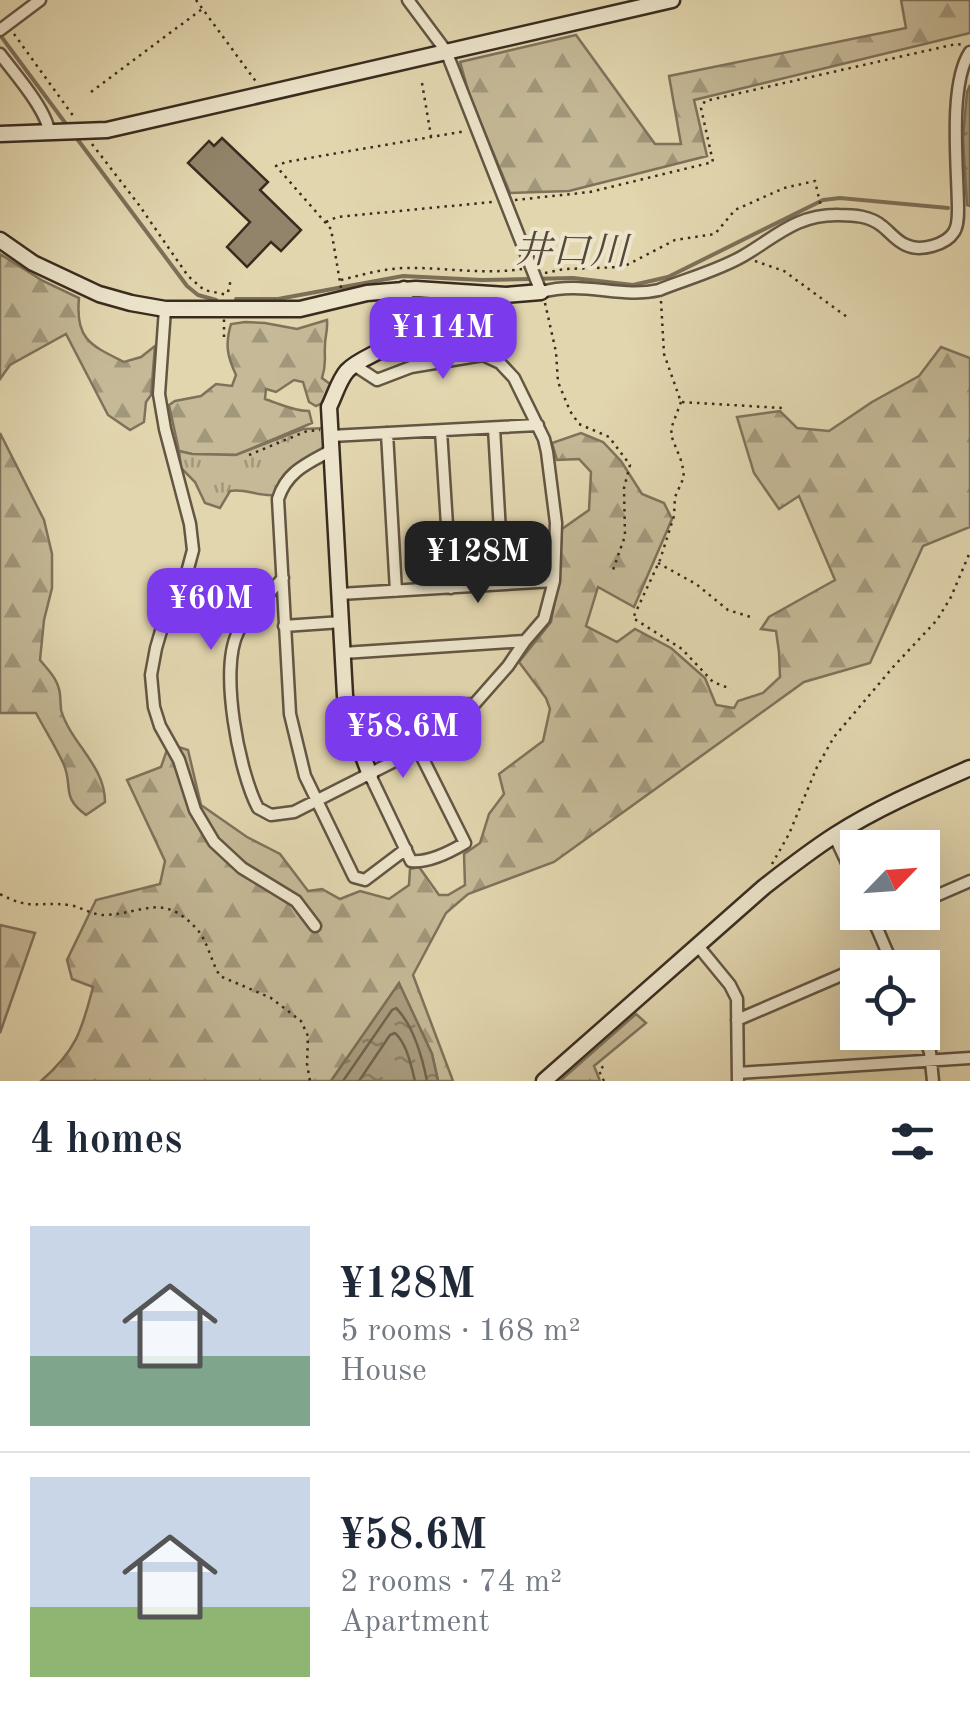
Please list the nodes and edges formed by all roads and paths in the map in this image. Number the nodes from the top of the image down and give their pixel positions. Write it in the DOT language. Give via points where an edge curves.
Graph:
graph roads {
  1 [pos="40,0"];
  2 [pos="196,0"];
  3 [pos="408,0"];
  4 [pos="672,0"];
  5 [pos="623,5"];
  6 [pos="202,9"];
  7 [pos="4,28"];
  8 [pos="970,50"];
  9 [pos="446,51"];
  10 [pos="0,54"];
  11 [pos="422,83"];
  12 [pos="91,92"];
  13 [pos="262,94"];
  14 [pos="476,128"];
  15 [pos="50,132"];
  16 [pos="83,132"];
  17 [pos="0,134"];
  18 [pos="431,138"];
  19 [pos="504,200"];
  20 [pos="823,215"];
  21 [pos="326,222"];
  22 [pos="0,240"];
  23 [pos="744,255"];
  24 [pos="532,271"];
  25 [pos="231,279"];
  26 [pos="340,280"];
  27 [pos="404,289"];
  28 [pos="658,290"];
  29 [pos="541,292"];
  30 [pos="343,299"];
  31 [pos="165,309"];
  32 [pos="224,310"];
  33 [pos="847,317"];
  34 [pos="224,337"];
  35 [pos="354,365"];
  36 [pos="681,402"];
  37 [pos="782,408"];
  38 [pos="538,425"];
  39 [pos="494,428"];
  40 [pos="442,431"];
  41 [pos="388,433"];
  42 [pos="331,439"];
  43 [pos="249,454"];
  44 [pos="970,552"];
  45 [pos="658,564"];
  46 [pos="614,570"];
  47 [pos="283,578"];
  48 [pos="554,581"];
  49 [pos="503,584"];
  50 [pos="451,588"];
  51 [pos="396,591"];
  52 [pos="340,594"];
  53 [pos="754,618"];
  54 [pos="342,622"];
  55 [pos="284,626"];
  56 [pos="525,640"];
  57 [pos="343,653"];
  58 [pos="731,689"];
  59 [pos="473,704"];
  60 [pos="349,711"];
  61 [pos="418,750"];
  62 [pos="970,768"];
  63 [pos="370,774"];
  64 [pos="316,800"];
  65 [pos="834,836"];
  66 [pos="840,848"];
  67 [pos="406,849"];
  68 [pos="771,866"];
  69 [pos="970,881"];
  70 [pos="0,894"];
  71 [pos="940,894"];
  72 [pos="315,926"];
  73 [pos="698,946"];
  74 [pos="840,976"];
  75 [pos="737,1020"];
  76 [pos="928,1050"];
  77 [pos="970,1058"];
  78 [pos="932,1061"];
  79 [pos="606,1063"];
  80 [pos="738,1077"];
  81 [pos="310,1081"];
  82 [pos="544,1081"];
  83 [pos="604,1081"];
  84 [pos="932,1081"];
  1 -- 7 [label="street"];
  2 -- 6 [label="path"];
  3 -- 9 [label="street"];
  4 -- 5 [label="street"];
  5 -- 9 [label="street"];
  6 -- 12 [label="path"];
  6 -- 13 [label="path"];
  7 -- 16 [label="path"];
  8 -- 19 [label="path" via="956,44 705,101 713,162 590,192"];
  8 -- 20 [label="street" via="960,77 954,232 912,248 873,220"];
  9 -- 13 [label="street"];
  9 -- 14 [label="street"];
  10 -- 15 [label="street"];
  11 -- 18 [label="path"];
  13 -- 16 [label="street"];
  14 -- 18 [label="path"];
  14 -- 19 [label="street"];
  15 -- 16 [label="street"];
  15 -- 17 [label="street"];
  16 -- 25 [label="path" via="188,276 204,290 228,295"];
  18 -- 21 [label="path" via="276,166"];
  19 -- 21 [label="path"];
  19 -- 24 [label="street"];
  20 -- 23 [label="street" via="777,232"];
  20 -- 24 [label="path" via="815,181 734,210 715,234 676,240 623,267"];
  21 -- 26 [label="path"];
  22 -- 31 [label="street" via="99,294"];
  23 -- 28 [label="street"];
  23 -- 33 [label="path" via="780,269"];
  24 -- 26 [label="path" via="402,268"];
  24 -- 29 [label="street"];
  26 -- 30 [label="path"];
  27 -- 29 [label="street"];
  27 -- 30 [label="street"];
  27 -- 35 [label="street" via="403,332"];
  28 -- 29 [label="street" via="576,286"];
  28 -- 36 [label="path" via="664,354"];
  29 -- 46 [label="path" via="570,411 579,424 608,437 630,465 625,536"];
  30 -- 32 [label="street" via="300,309"];
  31 -- 32 [label="street"];
  31 -- 72 [label="street" via="159,394 194,550 156,648 154,706 214,842 296,901"];
  32 -- 34 [label="path"];
  35 -- 38 [label="street" via="377,380 483,355 514,378"];
  35 -- 42 [label="street" via="329,407"];
  36 -- 37 [label="path"];
  36 -- 45 [label="path" via="671,435 684,476"];
  38 -- 39 [label="street"];
  38 -- 48 [label="street" via="556,523"];
  39 -- 40 [label="street"];
  39 -- 49 [label="street"];
  40 -- 41 [label="street"];
  40 -- 50 [label="street"];
  41 -- 42 [label="street"];
  41 -- 51 [label="street"];
  42 -- 43 [label="path" via="307,432"];
  42 -- 47 [label="street" via="280,492"];
  42 -- 52 [label="street"];
  44 -- 68 [label="path" via="942,614 834,737"];
  45 -- 53 [label="path" via="728,610"];
  45 -- 58 [label="path" via="634,620"];
  47 -- 55 [label="street"];
  47 -- 64 [label="street" via="234,640 231,700 258,808 266,814 294,812"];
  48 -- 49 [label="street"];
  48 -- 56 [label="street" via="544,619"];
  49 -- 50 [label="street"];
  50 -- 51 [label="street"];
  51 -- 52 [label="street"];
  52 -- 54 [label="street"];
  54 -- 55 [label="street"];
  54 -- 57 [label="street"];
  55 -- 64 [label="street" via="290,714"];
  56 -- 57 [label="street"];
  56 -- 59 [label="street"];
  57 -- 60 [label="street"];
  59 -- 60 [label="street"];
  59 -- 61 [label="street" via="448,734"];
  60 -- 63 [label="street"];
  61 -- 63 [label="street"];
  61 -- 67 [label="street" via="465,843 420,862 411,861"];
  62 -- 65 [label="street"];
  63 -- 64 [label="street"];
  63 -- 67 [label="street"];
  64 -- 67 [label="street" via="354,877 365,880"];
  65 -- 66 [label="street"];
  65 -- 73 [label="street"];
  69 -- 71 [label="street"];
  70 -- 81 [label="path" via="96,915 160,906 185,918 197,928 220,976 270,998 301,1021"];
  73 -- 75 [label="street" via="735,993"];
  73 -- 82 [label="street"];
  74 -- 75 [label="street"];
  75 -- 80 [label="street"];
  76 -- 78 [label="street"];
  77 -- 78 [label="street"];
  78 -- 80 [label="street"];
  78 -- 84 [label="street"];
  79 -- 83 [label="path" via="600,1071"];
}
